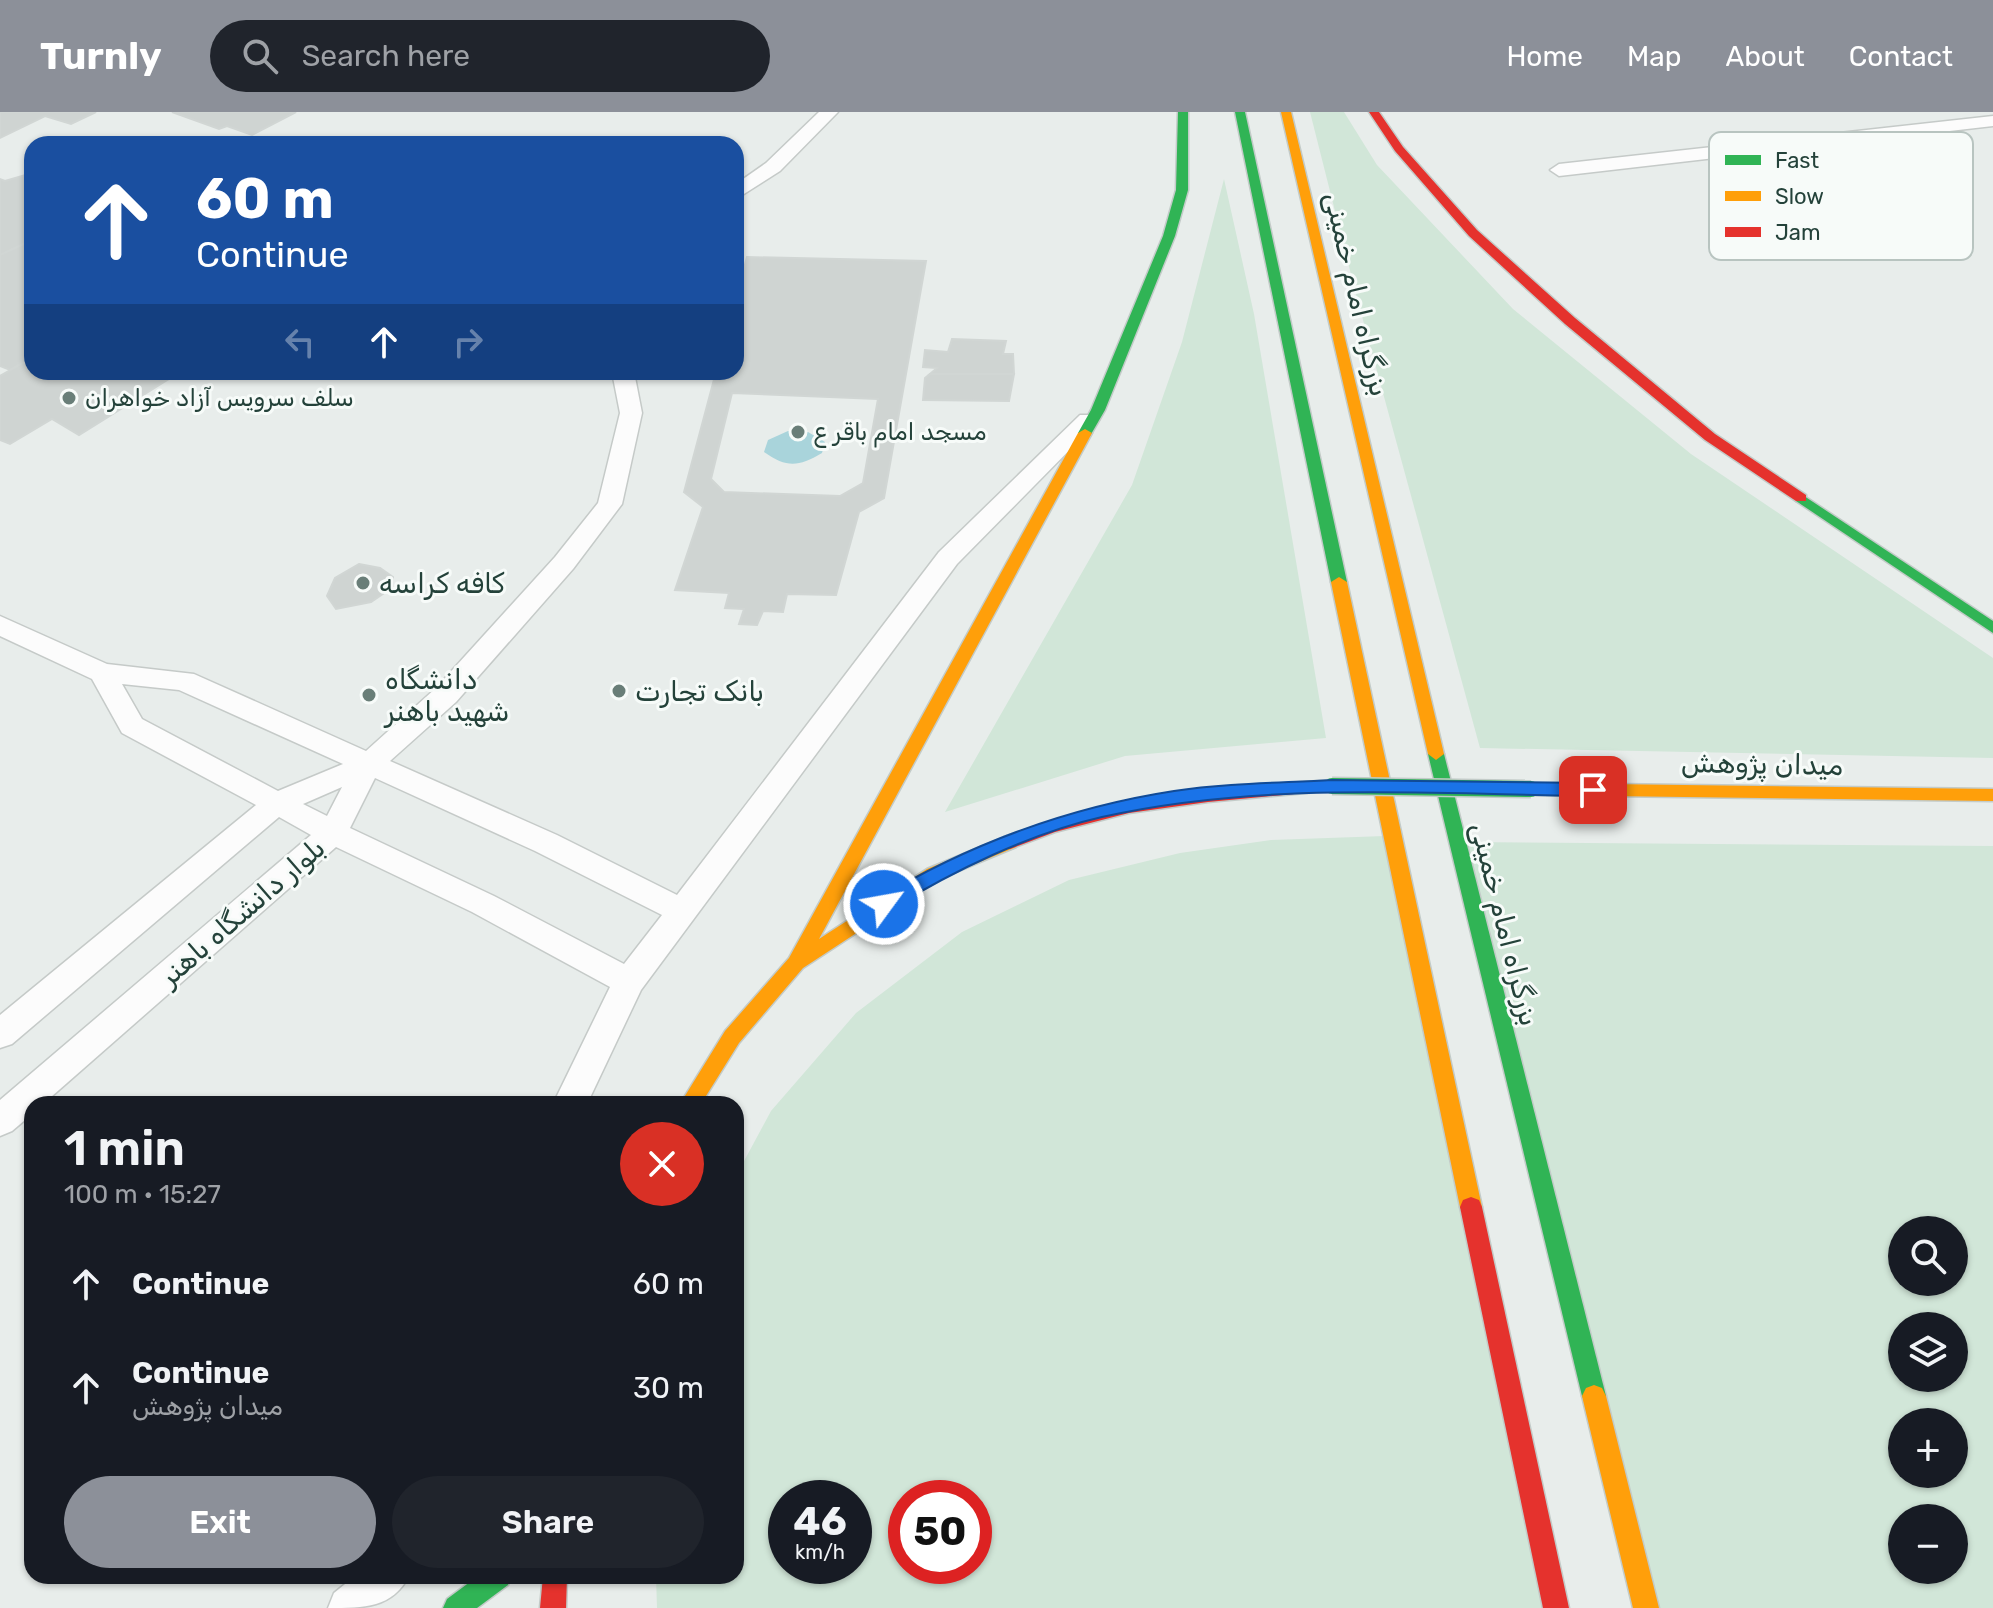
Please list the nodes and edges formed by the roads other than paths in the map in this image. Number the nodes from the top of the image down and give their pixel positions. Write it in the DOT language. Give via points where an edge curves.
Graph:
graph roads {
  1 [pos="829,112"];
  2 [pos="1183,112"];
  3 [pos="1240,112"];
  4 [pos="1286,112"];
  5 [pos="1374,112"];
  6 [pos="1993,121"];
  7 [pos="1896,132"];
  8 [pos="1709,153"];
  9 [pos="1559,170"];
  10 [pos="744,187"];
  11 [pos="623,380"];
  12 [pos="1098,410"];
  13 [pos="0,625"];
  14 [pos="1993,628"];
  15 [pos="102,673"];
  16 [pos="368,765"];
  17 [pos="1993,795"];
  18 [pos="277,803"];
  19 [pos="333,833"];
  20 [pos="684,912"];
  21 [pos="796,963"];
  22 [pos="629,982"];
  23 [pos="0,1034"];
  24 [pos="29,1096"];
  25 [pos="574,1096"];
  26 [pos="695,1096"];
  27 [pos="24,1100"];
  28 [pos="0,1121"];
  29 [pos="378,1584"];
  30 [pos="488,1584"];
  31 [pos="554,1584"];
  32 [pos="349,1608"];
  33 [pos="456,1608"];
  34 [pos="553,1608"];
  35 [pos="1556,1608"];
  36 [pos="1646,1608"];
  1 -- 10 [label="lane"];
  2 -- 12 [label="main road" via="1182,190"];
  3 -- 35 [label="main road"];
  4 -- 36 [label="main road, بزرگراه امام خمینی" via="1456,842"];
  5 -- 14 [label="main road" via="1399,149 1473,233 1570,321 1710,437"];
  6 -- 7 [label="lane"];
  8 -- 9 [label="lane"];
  11 -- 16 [label="lane" via="631,413 610,504 446,695"];
  12 -- 20 [label="lane" via="948,558"];
  12 -- 21 [label="main road"];
  13 -- 15 [label="lane"];
  15 -- 16 [label="lane" via="184,681"];
  15 -- 18 [label="lane" via="132,726"];
  16 -- 18 [label="lane, بلوار دانشگاه باهنر"];
  16 -- 19 [label="lane, بلوار دانشگاه باهنر"];
  16 -- 20 [label="lane" via="546,843"];
  17 -- 21 [label="main road, میدان پژوهش, bridge" via="1332,786 1177,797 1097,812 933,874"];
  18 -- 19 [label="lane"];
  18 -- 23 [label="lane, بلوار دانشگاه باهنر"];
  19 -- 22 [label="lane" via="483,904"];
  19 -- 24 [label="lane, بلوار دانشگاه باهنر"];
  20 -- 22 [label="lane"];
  21 -- 26 [label="main road" via="732,1037"];
  22 -- 25 [label="lane"];
  27 -- 28 [label="lane, بلوار دانشگاه باهنر"];
  29 -- 32 [label="lane"];
  30 -- 33 [label="main road"];
  31 -- 34 [label="main road"];
}
